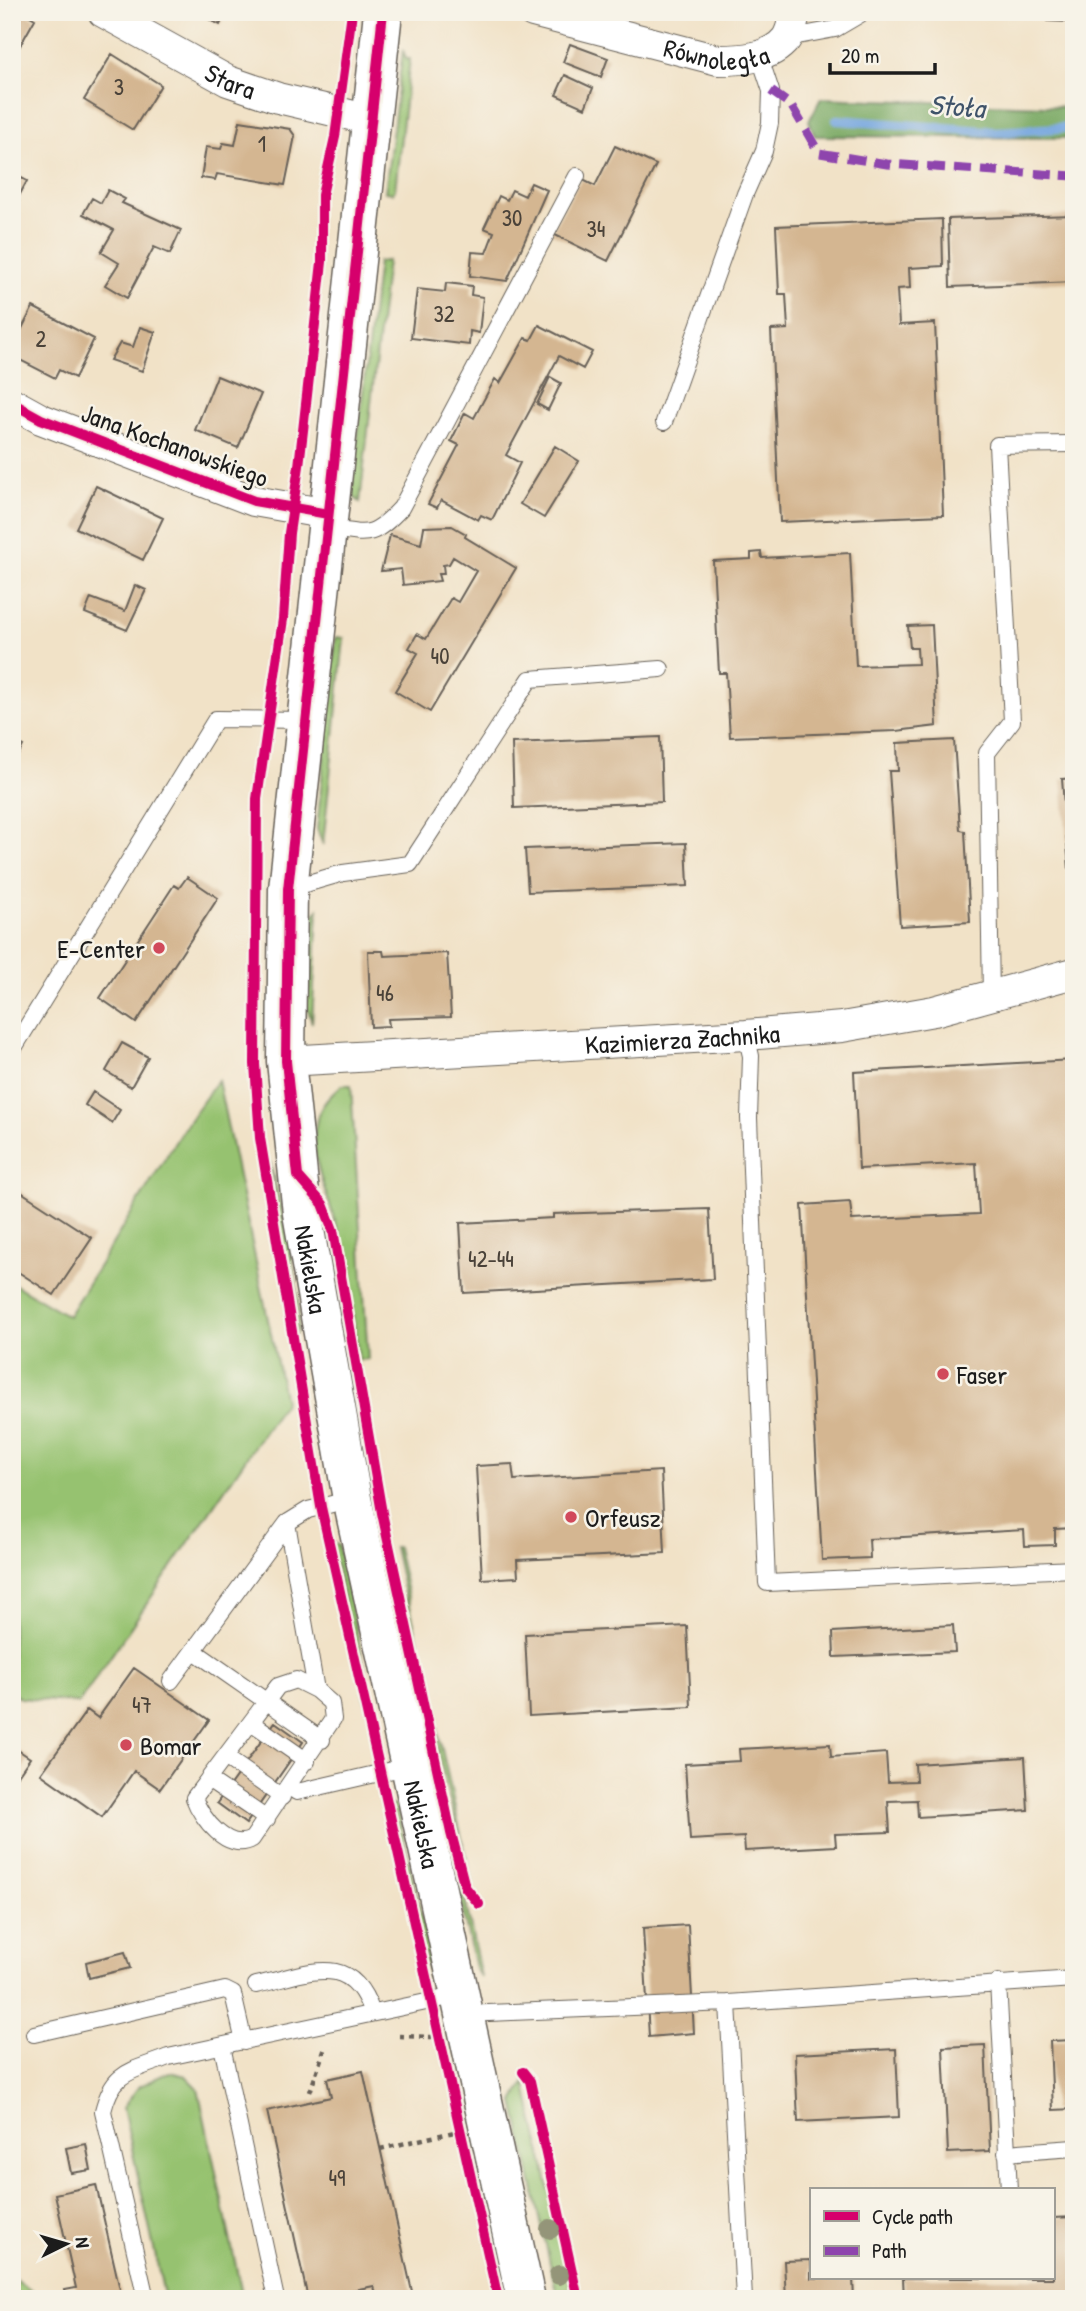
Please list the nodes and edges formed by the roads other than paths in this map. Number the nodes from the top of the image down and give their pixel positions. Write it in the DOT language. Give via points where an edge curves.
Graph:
graph roads {
  1 [pos="103,12"];
  2 [pos="383,12"];
  3 [pos="533,12"];
  4 [pos="855,15"];
  5 [pos="791,25"];
  6 [pos="760,55"];
  7 [pos="371,120"];
  8 [pos="576,176"];
  9 [pos="12,402"];
  10 [pos="664,422"];
  11 [pos="1074,444"];
  12 [pos="327,521"];
  13 [pos="661,669"];
  14 [pos="308,720"];
  15 [pos="288,889"];
  16 [pos="1074,973"];
  17 [pos="991,996"];
  18 [pos="746,1035"];
  19 [pos="12,1051"];
  20 [pos="286,1061"];
  21 [pos="352,1499"];
  22 [pos="287,1523"];
  23 [pos="1074,1569"];
  24 [pos="194,1651"];
  25 [pos="171,1681"];
  26 [pos="316,1690"];
  27 [pos="267,1700"];
  28 [pos="251,1722"];
  29 [pos="321,1740"];
  30 [pos="225,1757"];
  31 [pos="307,1761"];
  32 [pos="410,1766"];
  33 [pos="208,1779"];
  34 [pos="285,1792"];
  35 [pos="267,1819"];
  36 [pos="1074,1979"];
  37 [pos="998,1982"];
  38 [pos="256,1985"];
  39 [pos="727,2003"];
  40 [pos="448,2012"];
  41 [pos="372,2013"];
  42 [pos="34,2034"];
  43 [pos="244,2042"];
  44 [pos="222,2046"];
  45 [pos="1074,2148"];
  46 [pos="1006,2152"];
  47 [pos="1009,2188"];
  48 [pos="146,2299"];
  49 [pos="276,2299"];
  50 [pos="526,2299"];
  51 [pos="744,2299"];
  1 -- 7 [label="street, Stara" via="228,81"];
  2 -- 7 [label="street, Nakielska"];
  3 -- 6 [label="street, Równoległa" via="718,60"];
  4 -- 5 [label="lane" via="835,29"];
  5 -- 6 [label="street, Równoległa"];
  6 -- 10 [label="lane" via="771,91 764,151"];
  7 -- 12 [label="street, Nakielska"];
  8 -- 12 [label="lane" via="401,509 372,533"];
  9 -- 12 [label="street, Jana Kochanowskiego" via="41,419 254,501"];
  11 -- 17 [label="lane" via="997,446 1013,721 987,753"];
  12 -- 14 [label="street, Nakielska"];
  13 -- 15 [label="lane" via="530,679 410,864 343,873"];
  14 -- 15 [label="street, Nakielska"];
  14 -- 19 [label="lane" via="216,719"];
  15 -- 20 [label="street, Nakielska"];
  16 -- 17 [label="street, Kazimierza Zachnika"];
  17 -- 18 [label="street, Kazimierza Zachnika" via="842,1027"];
  18 -- 20 [label="street, Kazimierza Zachnika"];
  18 -- 23 [label="lane" via="751,1056 767,1583"];
  20 -- 21 [label="street, Nakielska" via="302,1213"];
  21 -- 22 [label="lane" via="308,1510"];
  21 -- 32 [label="street, Nakielska"];
  22 -- 24 [label="lane"];
  22 -- 26 [label="lane"];
  24 -- 25 [label="lane"];
  24 -- 27 [label="lane"];
  26 -- 27 [label="lane" via="303,1681 289,1680"];
  26 -- 29 [label="lane" via="331,1703 333,1714"];
  27 -- 28 [label="lane"];
  27 -- 29 [label="lane"];
  28 -- 30 [label="lane"];
  28 -- 31 [label="lane"];
  29 -- 31 [label="lane"];
  30 -- 33 [label="lane"];
  30 -- 34 [label="lane"];
  31 -- 34 [label="lane"];
  32 -- 34 [label="lane"];
  32 -- 40 [label="street, Nakielska"];
  33 -- 35 [label="lane"];
  33 -- 35 [label="lane" via="194,1798 198,1810 231,1840 248,1841"];
  34 -- 35 [label="lane"];
  36 -- 37 [label="lane"];
  37 -- 39 [label="lane"];
  37 -- 46 [label="lane"];
  38 -- 41 [label="lane" via="329,1970 347,1973 365,1990"];
  39 -- 40 [label="lane"];
  39 -- 51 [label="lane"];
  40 -- 41 [label="lane"];
  40 -- 50 [label="street, Nakielska"];
  41 -- 43 [label="lane"];
  42 -- 43 [label="lane" via="225,1990 233,1994"];
  43 -- 44 [label="lane"];
  44 -- 48 [label="lane" via="168,2057 125,2074 109,2088 103,2111"];
  44 -- 49 [label="lane"];
  45 -- 46 [label="lane"];
  46 -- 47 [label="lane"];
}
